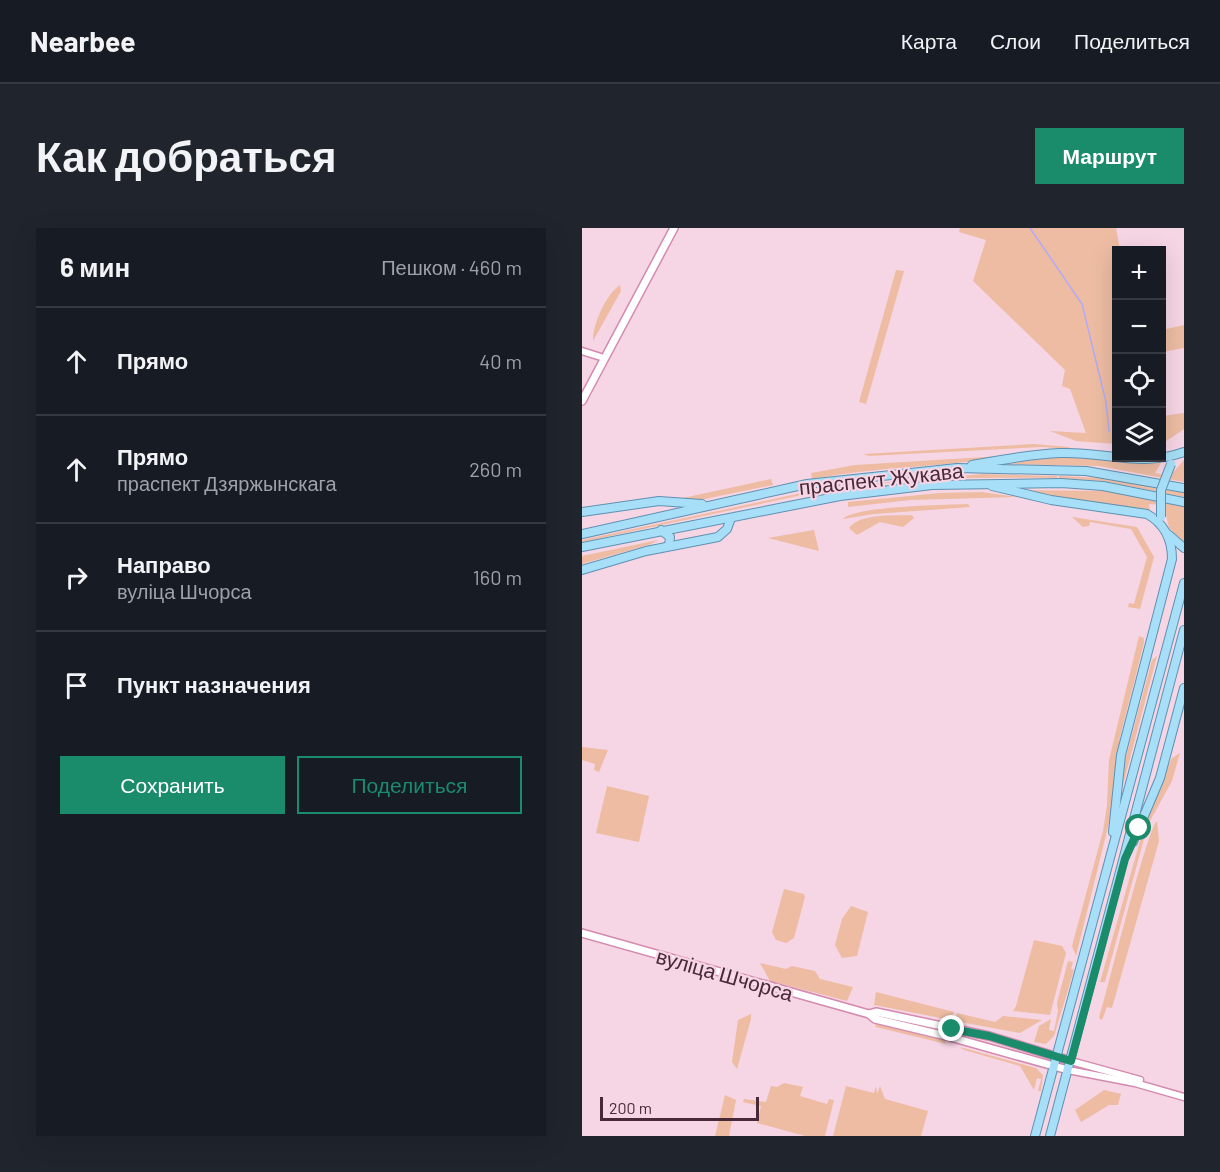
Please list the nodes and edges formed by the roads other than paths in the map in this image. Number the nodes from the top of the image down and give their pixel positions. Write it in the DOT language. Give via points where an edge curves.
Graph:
graph roads {
  1 [pos="674,228"];
  2 [pos="582,351"];
  3 [pos="604,358"];
  4 [pos="582,401"];
  5 [pos="1184,452"];
  6 [pos="957,468"];
  7 [pos="977,483"];
  8 [pos="1184,488"];
  9 [pos="659,501"];
  10 [pos="1184,502"];
  11 [pos="709,505"];
  12 [pos="582,512"];
  13 [pos="659,517"];
  14 [pos="731,518"];
  15 [pos="661,530"];
  16 [pos="1166,531"];
  17 [pos="582,534"];
  18 [pos="582,547"];
  19 [pos="666,548"];
  20 [pos="1184,548"];
  21 [pos="582,570"];
  22 [pos="1184,583"];
  23 [pos="1184,630"];
  24 [pos="1184,688"];
  25 [pos="1110,857"];
  26 [pos="1125,859"];
  27 [pos="582,933"];
  28 [pos="868,1014"];
  29 [pos="1058,1056"];
  30 [pos="1071,1061"];
  31 [pos="1054,1067"];
  32 [pos="1068,1071"];
  33 [pos="1184,1095"];
  34 [pos="1035,1136"];
  35 [pos="1050,1136"];
  1 -- 3 [label="main road"];
  2 -- 3 [label="street"];
  3 -- 4 [label="main road"];
  5 -- 6 [label="main road" via="1146,460 1059,453"];
  5 -- 16 [label="main road, bridge" via="1171,464 1161,490 1161,517"];
  6 -- 8 [label="main road, праспект Жукава" via="1086,471"];
  6 -- 11 [label="main road, праспект Жукава" via="807,484"];
  7 -- 10 [label="main road, праспект Жукава" via="1103,486"];
  7 -- 14 [label="main road, праспект Жукава" via="885,489"];
  7 -- 16 [label="main road" via="1051,500 1147,514"];
  9 -- 11 [label="main road"];
  9 -- 12 [label="main road"];
  9 -- 13 [label="main road" via="669,507"];
  11 -- 13 [label="main road, праспект Жукава"];
  13 -- 17 [label="main road, праспект Жукава"];
  14 -- 15 [label="main road, праспект Жукава"];
  14 -- 19 [label="main road" via="727,530 718,537"];
  15 -- 18 [label="main road, праспект Жукава"];
  15 -- 19 [label="main road" via="670,537"];
  16 -- 20 [label="main road"];
  16 -- 25 [label="main road" via="1172,559 1121,755"];
  19 -- 21 [label="main road"];
  22 -- 25 [label="main road"];
  23 -- 26 [label="main road"];
  24 -- 26 [label="main road" via="1160,778"];
  25 -- 29 [label="main road"];
  26 -- 30 [label="main road"];
  27 -- 28 [label="main road, вуліца Шчорса"];
  28 -- 29 [label="main road, вуліца Шчорса" via="876,1012 989,1036"];
  28 -- 31 [label="main road, вуліца Шчорса" via="874,1019 950,1036"];
  29 -- 30 [label="main road, вуліца Шчорса"];
  29 -- 31 [label="main road"];
  30 -- 32 [label="main road"];
  30 -- 33 [label="street, вуліца Шчорса"];
  31 -- 32 [label="main road, вуліца Шчорса"];
  31 -- 34 [label="main road"];
  32 -- 33 [label="street, вуліца Шчорса"];
  32 -- 35 [label="main road"];
}
